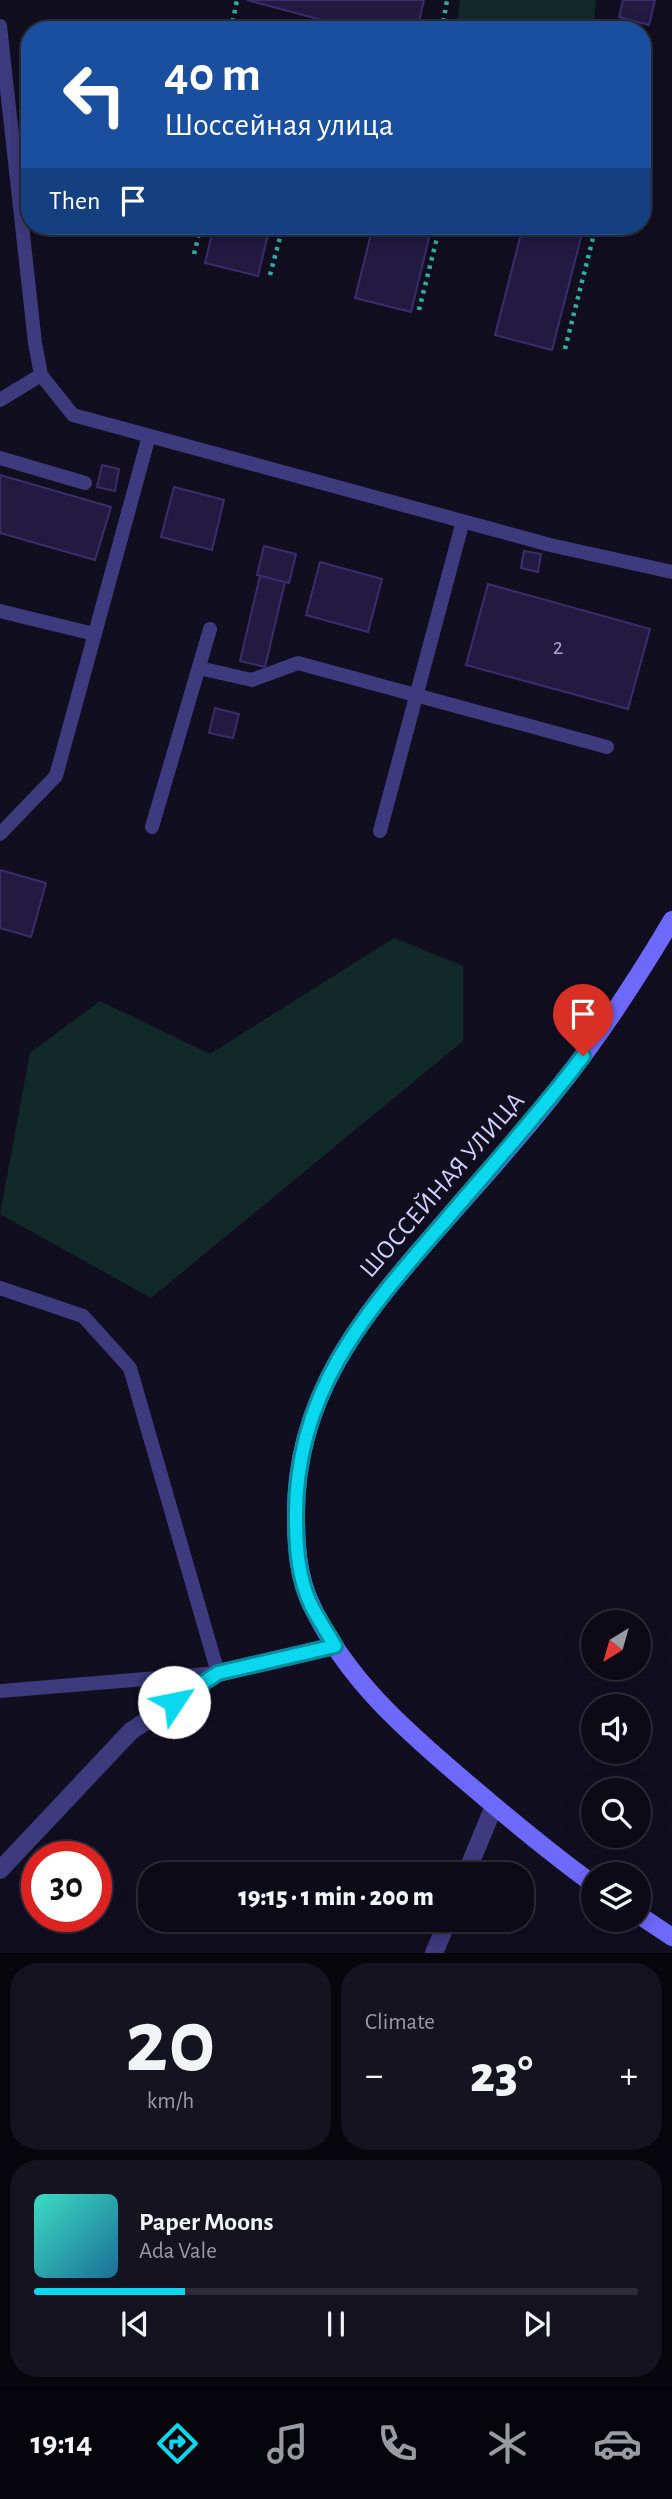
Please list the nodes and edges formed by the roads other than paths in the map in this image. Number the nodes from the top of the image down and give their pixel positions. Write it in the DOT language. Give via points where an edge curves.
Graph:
graph roads {
  1 [pos="0,26"];
  2 [pos="21,216"];
  3 [pos="23,235"];
  4 [pos="41,375"];
  5 [pos="0,400"];
  6 [pos="149,436"];
  7 [pos="0,458"];
  8 [pos="85,483"];
  9 [pos="463,521"];
  10 [pos="672,572"];
  11 [pos="0,611"];
  12 [pos="210,629"];
  13 [pos="94,634"];
  14 [pos="199,668"];
  15 [pos="416,695"];
  16 [pos="607,747"];
  17 [pos="152,827"];
  18 [pos="380,831"];
  19 [pos="0,834"];
  20 [pos="672,920"];
  21 [pos="0,1288"];
  22 [pos="335,1646"];
  23 [pos="218,1673"];
  24 [pos="0,1691"];
  25 [pos="494,1806"];
  26 [pos="471,1862"];
  27 [pos="0,1870"];
  28 [pos="581,1875"];
  29 [pos="651,1923"];
  30 [pos="442,1932"];
  31 [pos="672,1937"];
  32 [pos="434,1953"];
  1 -- 2 [label="lane"];
  3 -- 4 [label="lane"];
  4 -- 5 [label="lane"];
  4 -- 6 [label="lane" via="73,415"];
  6 -- 9 [label="lane"];
  6 -- 13 [label="lane"];
  7 -- 8 [label="lane"];
  9 -- 10 [label="lane"];
  9 -- 15 [label="lane"];
  11 -- 13 [label="lane"];
  12 -- 14 [label="lane"];
  13 -- 19 [label="lane" via="56,776"];
  14 -- 15 [label="lane" via="252,680 298,663"];
  14 -- 17 [label="lane"];
  15 -- 16 [label="lane"];
  15 -- 18 [label="lane"];
  20 -- 22 [label="main road, ШОССЕЙНАЯ УЛИЦА" via="605,1025 552,1096 358,1326 314,1406 296,1485 296,1529 300,1569 310,1603"];
  21 -- 23 [label="lane" via="83,1315 130,1368"];
  22 -- 23 [label="street"];
  22 -- 25 [label="main road, ШОССЕЙНАЯ УЛИЦА" via="384,1709"];
  23 -- 24 [label="lane"];
  23 -- 27 [label="street" via="131,1731"];
  25 -- 26 [label="street"];
  25 -- 28 [label="main road, ШОССЕЙНАЯ УЛИЦА"];
  29 -- 31 [label="main road"];
  30 -- 32 [label="street"];
}
